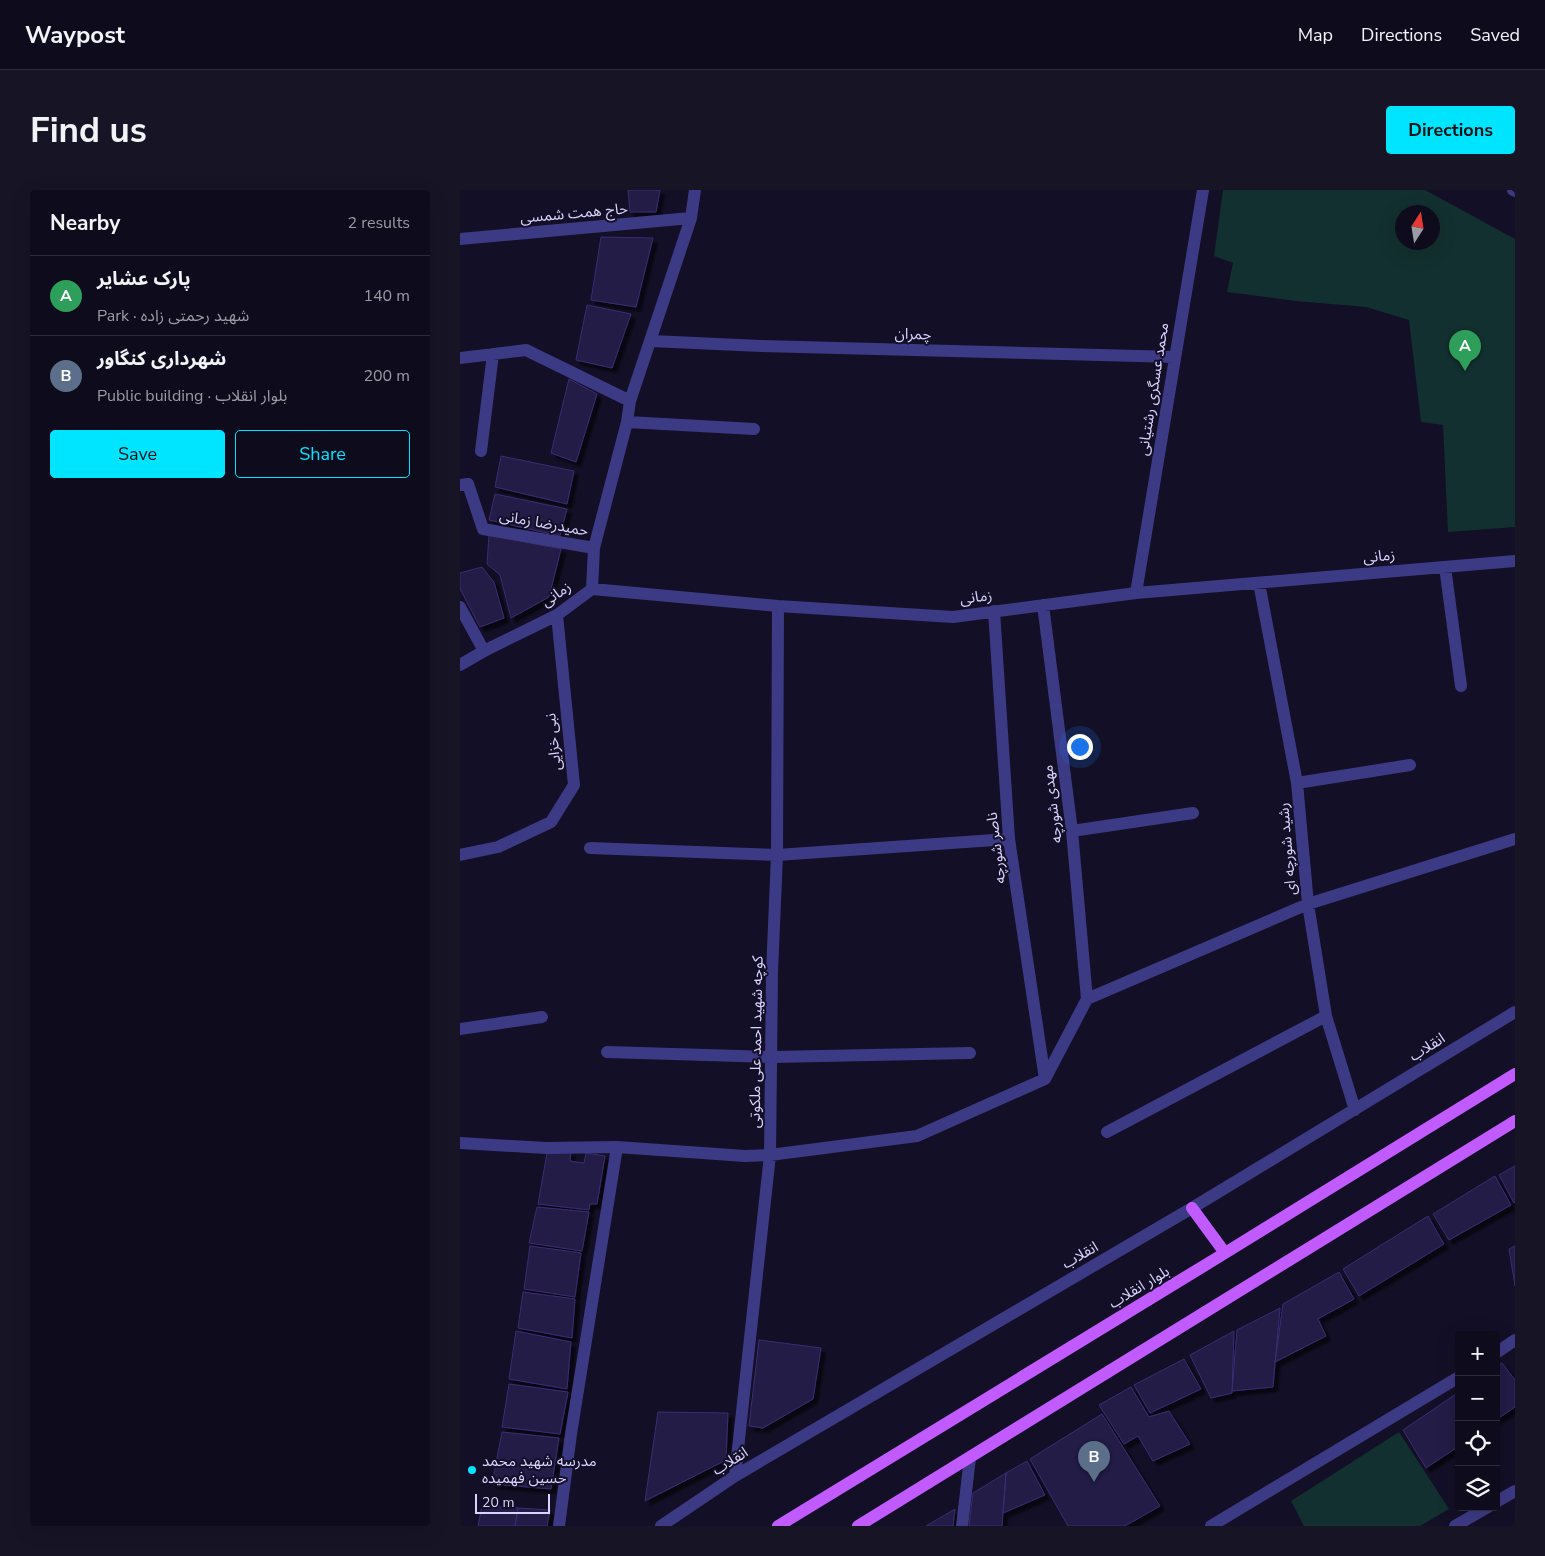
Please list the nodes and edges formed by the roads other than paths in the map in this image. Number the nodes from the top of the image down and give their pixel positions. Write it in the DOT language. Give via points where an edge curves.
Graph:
graph roads {
  1 [pos="695,190"];
  2 [pos="1203,190"];
  3 [pos="691,218"];
  4 [pos="460,239"];
  5 [pos="651,341"];
  6 [pos="493,354"];
  7 [pos="1175,357"];
  8 [pos="460,358"];
  9 [pos="630,401"];
  10 [pos="627,422"];
  11 [pos="754,429"];
  12 [pos="481,451"];
  13 [pos="460,485"];
  14 [pos="594,548"];
  15 [pos="1515,561"];
  16 [pos="1445,567"];
  17 [pos="1259,583"];
  18 [pos="592,588"];
  19 [pos="1136,593"];
  20 [pos="1043,605"];
  21 [pos="778,606"];
  22 [pos="460,607"];
  23 [pos="994,612"];
  24 [pos="556,615"];
  25 [pos="484,651"];
  26 [pos="460,665"];
  27 [pos="1460,686"];
  28 [pos="1410,765"];
  29 [pos="1297,783"];
  30 [pos="1193,813"];
  31 [pos="1072,831"];
  32 [pos="1009,839"];
  33 [pos="1515,839"];
  34 [pos="590,848"];
  35 [pos="777,854"];
  36 [pos="460,855"];
  37 [pos="1308,904"];
  38 [pos="1087,999"];
  39 [pos="1515,1012"];
  40 [pos="1326,1016"];
  41 [pos="542,1017"];
  42 [pos="460,1029"];
  43 [pos="607,1052"];
  44 [pos="970,1053"];
  45 [pos="772,1057"];
  46 [pos="1515,1074"];
  47 [pos="1045,1079"];
  48 [pos="1355,1110"];
  49 [pos="1515,1121"];
  50 [pos="1107,1132"];
  51 [pos="460,1143"];
  52 [pos="617,1146"];
  53 [pos="770,1155"];
  54 [pos="1192,1208"];
  55 [pos="1225,1254"];
  56 [pos="1515,1340"];
  57 [pos="1500,1350"];
  58 [pos="1455,1378"];
  59 [pos="970,1458"];
  60 [pos="735,1476"];
  61 [pos="1515,1491"];
  62 [pos="1500,1500"];
  63 [pos="1481,1511"];
  64 [pos="559,1526"];
  65 [pos="661,1526"];
  66 [pos="778,1526"];
  67 [pos="858,1526"];
  68 [pos="962,1526"];
  69 [pos="1211,1526"];
  70 [pos="1455,1526"];
  1 -- 3 [label="street"];
  2 -- 7 [label="street, محمد عسگری رشتیانی"];
  3 -- 4 [label="street, حاج همت شمسی"];
  3 -- 5 [label="street"];
  5 -- 7 [label="street, چمران"];
  5 -- 9 [label="street"];
  6 -- 8 [label="street"];
  6 -- 9 [label="street" via="526,350"];
  6 -- 12 [label="street"];
  7 -- 19 [label="street, محمد عسگری رشتیانی"];
  9 -- 10 [label="street"];
  10 -- 11 [label="street"];
  10 -- 14 [label="street"];
  13 -- 14 [label="street, حمیدرضا زمانی" via="468,484 483,529"];
  14 -- 18 [label="street"];
  15 -- 16 [label="street, زمانی"];
  16 -- 17 [label="street, زمانی"];
  16 -- 27 [label="street"];
  17 -- 19 [label="street, زمانی"];
  17 -- 29 [label="street, رشید شورچه ای"];
  18 -- 21 [label="street, زمانی"];
  18 -- 24 [label="street, زمانی"];
  19 -- 20 [label="street, زمانی"];
  20 -- 23 [label="street, زمانی"];
  20 -- 31 [label="street, مهدی شورچه"];
  21 -- 23 [label="street, زمانی" via="953,617"];
  21 -- 35 [label="street, کوچه شهید احمد علی ملکوتی"];
  22 -- 25 [label="street"];
  23 -- 32 [label="street, ناصر شورچه"];
  24 -- 25 [label="street, زمانی"];
  24 -- 36 [label="street, نبی خزایی" via="574,785 551,822 498,847"];
  25 -- 26 [label="street, زمانی"];
  28 -- 29 [label="street"];
  29 -- 37 [label="street, رشید شورچه ای"];
  30 -- 31 [label="street"];
  31 -- 38 [label="street, مهدی شورچه"];
  32 -- 35 [label="street"];
  32 -- 47 [label="street, ناصر شورچه"];
  33 -- 37 [label="street"];
  34 -- 35 [label="street"];
  35 -- 45 [label="street, کوچه شهید احمد علی ملکوتی"];
  37 -- 38 [label="street"];
  37 -- 40 [label="street, رشید شورچه ای"];
  38 -- 47 [label="street"];
  39 -- 48 [label="street, انقلاب"];
  40 -- 48 [label="street, رشید شورچه ای"];
  40 -- 50 [label="street"];
  41 -- 42 [label="street"];
  43 -- 45 [label="street"];
  44 -- 45 [label="street"];
  45 -- 53 [label="street, کوچه شهید احمد علی ملکوتی"];
  46 -- 55 [label="main road, بلوار انقلاب"];
  47 -- 53 [label="street" via="918,1136"];
  48 -- 54 [label="street, انقلاب"];
  49 -- 59 [label="main road"];
  51 -- 52 [label="street" via="546,1148"];
  52 -- 53 [label="street"];
  52 -- 64 [label="street"];
  53 -- 60 [label="street, کوچه شهید احمد علی ملکوتی"];
  54 -- 55 [label="main road"];
  54 -- 60 [label="street, انقلاب"];
  55 -- 66 [label="main road, بلوار انقلاب"];
  56 -- 57 [label="street"];
  58 -- 69 [label="street"];
  59 -- 67 [label="main road"];
  59 -- 68 [label="street"];
  60 -- 65 [label="street, انقلاب"];
  61 -- 62 [label="street"];
  63 -- 70 [label="street"];
}
